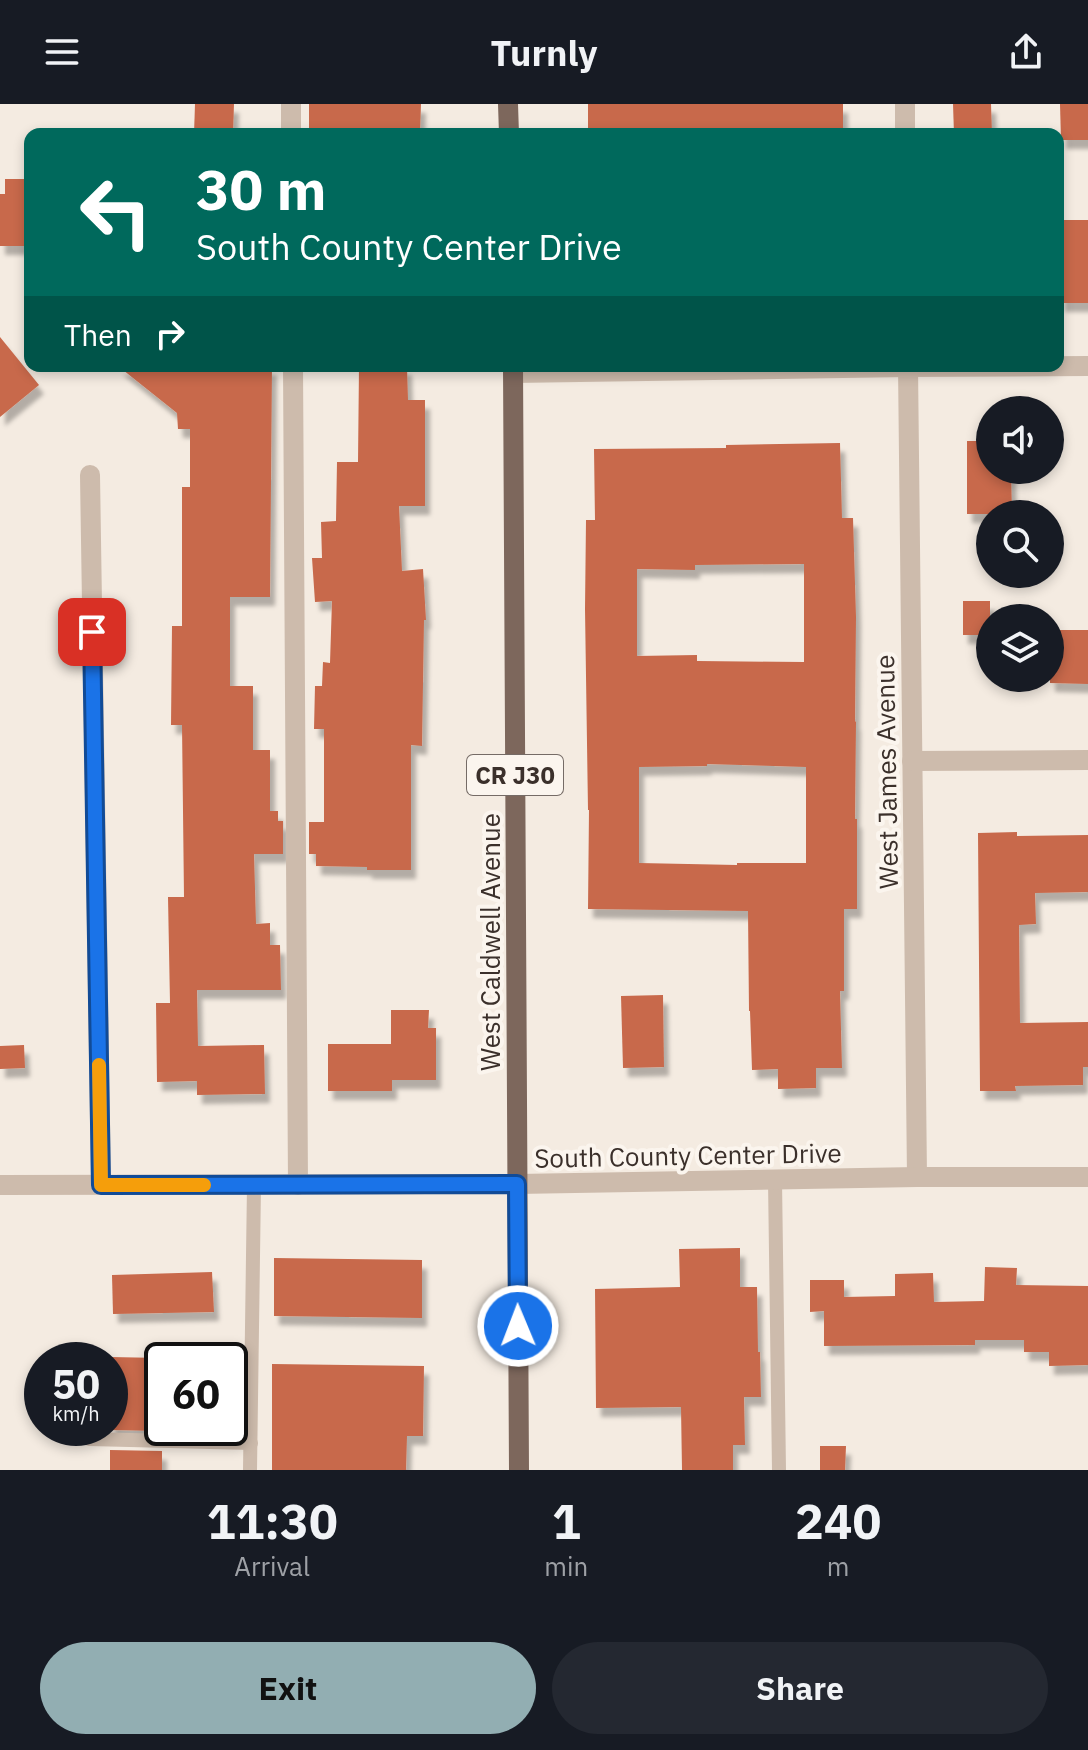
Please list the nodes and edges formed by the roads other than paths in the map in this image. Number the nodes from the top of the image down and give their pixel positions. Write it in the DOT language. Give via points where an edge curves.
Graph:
graph roads {
  1 [pos="291,104"];
  2 [pos="508,104"];
  3 [pos="905,104"];
  4 [pos="291,128"];
  5 [pos="509,128"];
  6 [pos="905,128"];
  7 [pos="1064,366"];
  8 [pos="1088,366"];
  9 [pos="293,372"];
  10 [pos="513,372"];
  11 [pos="908,372"];
  12 [pos="90,475"];
  13 [pos="1088,760"];
  14 [pos="912,761"];
  15 [pos="917,1177"];
  16 [pos="1088,1177"];
  17 [pos="775,1180"];
  18 [pos="517,1184"];
  19 [pos="0,1185"];
  20 [pos="101,1185"];
  21 [pos="254,1185"];
  22 [pos="298,1185"];
  23 [pos="128,1440"];
  24 [pos="251,1443"];
  25 [pos="250,1470"];
  26 [pos="519,1470"];
  27 [pos="779,1470"];
  1 -- 4 [label="street"];
  2 -- 5 [label="main road"];
  3 -- 6 [label="street"];
  7 -- 8 [label="street"];
  9 -- 22 [label="street"];
  10 -- 18 [label="main road, West Caldwell Avenue / CR J30"];
  11 -- 14 [label="street, West James Avenue"];
  12 -- 20 [label="street"];
  13 -- 14 [label="street"];
  14 -- 15 [label="street, West James Avenue"];
  15 -- 16 [label="street, South County Center Drive"];
  15 -- 17 [label="street, South County Center Drive"];
  17 -- 18 [label="street, South County Center Drive"];
  17 -- 27 [label="lane"];
  18 -- 22 [label="street, South County Center Drive"];
  18 -- 26 [label="main road, West Caldwell Avenue / CR J30"];
  19 -- 20 [label="street, South County Center Drive"];
  20 -- 21 [label="street, South County Center Drive"];
  21 -- 22 [label="street, South County Center Drive"];
  21 -- 24 [label="lane"];
  23 -- 24 [label="lane"];
  24 -- 25 [label="lane"];
}
